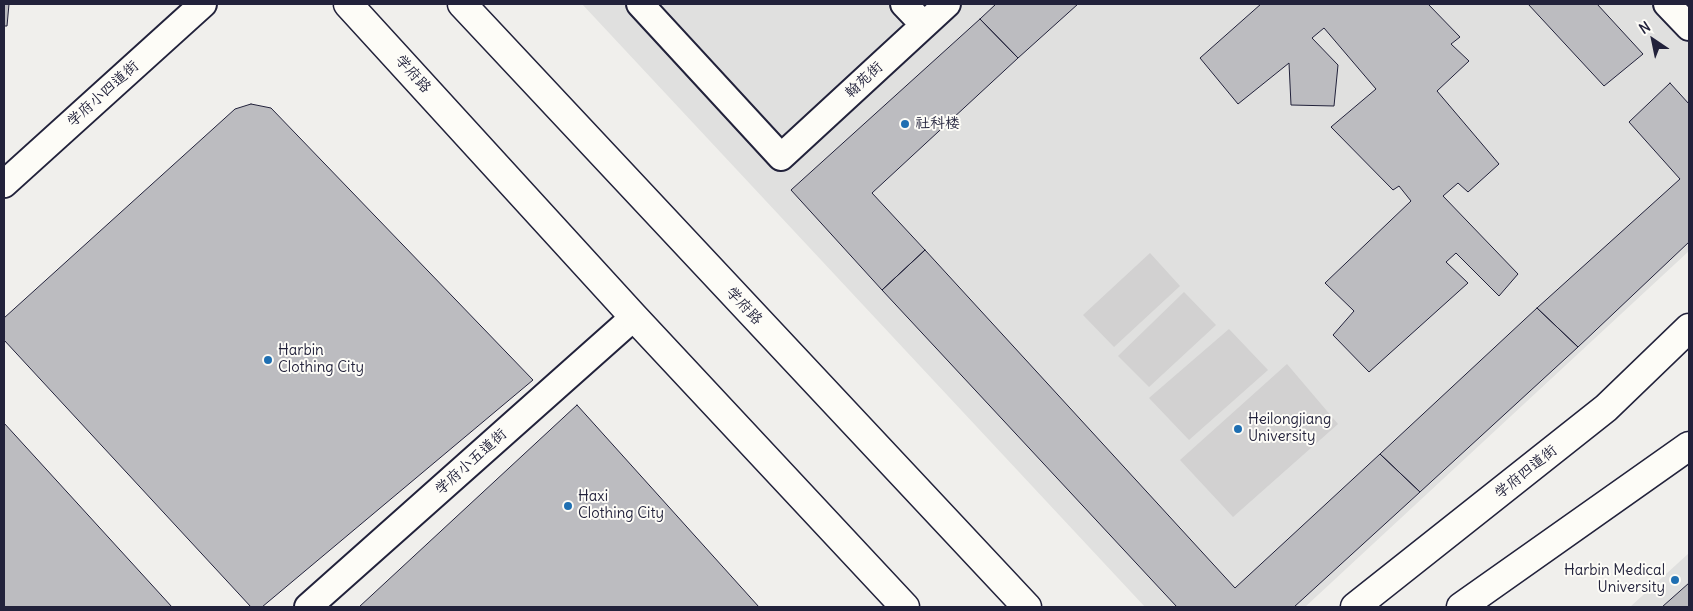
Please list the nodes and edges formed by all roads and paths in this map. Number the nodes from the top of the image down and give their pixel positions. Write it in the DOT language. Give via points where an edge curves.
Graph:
graph roads {
  1 [pos="203,4"];
  2 [pos="348,4"];
  3 [pos="462,4"];
  4 [pos="640,4"];
  5 [pos="904,4"];
  6 [pos="947,4"];
  7 [pos="1667,4"];
  8 [pos="924,25"];
  9 [pos="1689,27"];
  10 [pos="4,184"];
  11 [pos="634,317"];
  12 [pos="1689,328"];
  13 [pos="1689,446"];
  14 [pos="308,607"];
  15 [pos="905,607"];
  16 [pos="1027,607"];
  17 [pos="1356,607"];
  18 [pos="1461,607"];
  1 -- 10 [label="street, 学府小四道街"];
  2 -- 11 [label="main road, 学府路"];
  3 -- 16 [label="main road, 学府路"];
  4 -- 8 [label="street, 翰苑街" via="781,157"];
  5 -- 8 [label="street"];
  6 -- 8 [label="street, 翰苑街"];
  7 -- 9 [label="street"];
  11 -- 14 [label="street, 学府小五道街"];
  11 -- 15 [label="main road, 学府路"];
  12 -- 17 [label="main road, 学府四道街" via="1606,408"];
  13 -- 18 [label="main road"];
}
